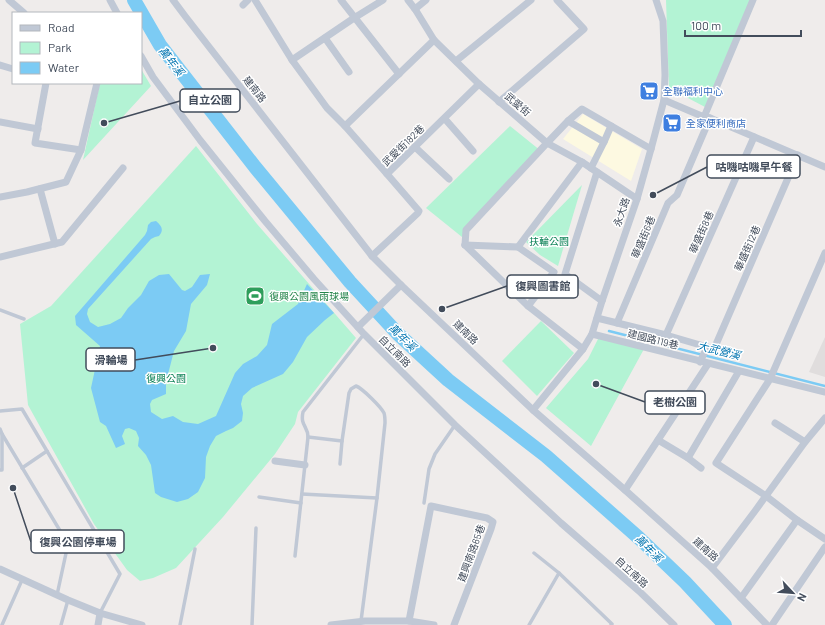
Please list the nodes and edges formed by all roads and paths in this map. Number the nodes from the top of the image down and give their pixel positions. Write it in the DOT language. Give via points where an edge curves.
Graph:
graph roads {
  1 [pos="9,0"];
  2 [pos="110,0"];
  3 [pos="174,0"];
  4 [pos="255,0"];
  5 [pos="341,0"];
  6 [pos="383,0"];
  7 [pos="408,0"];
  8 [pos="426,0"];
  9 [pos="531,0"];
  10 [pos="557,0"];
  11 [pos="656,0"];
  12 [pos="752,0"];
  13 [pos="415,9"];
  14 [pos="114,11"];
  15 [pos="23,12"];
  16 [pos="354,18"];
  17 [pos="325,38"];
  18 [pos="434,40"];
  19 [pos="142,58"];
  20 [pos="292,60"];
  21 [pos="456,61"];
  22 [pos="0,64"];
  23 [pos="12,69"];
  24 [pos="348,72"];
  25 [pos="399,74"];
  26 [pos="46,84"];
  27 [pos="97,84"];
  28 [pos="479,84"];
  29 [pos="664,100"];
  30 [pos="499,102"];
  31 [pos="707,118"];
  32 [pos="444,119"];
  33 [pos="568,121"];
  34 [pos="0,122"];
  35 [pos="345,126"];
  36 [pos="611,126"];
  37 [pos="38,129"];
  38 [pos="754,137"];
  39 [pos="604,142"];
  40 [pos="547,143"];
  41 [pos="415,147"];
  42 [pos="651,149"];
  43 [pos="82,150"];
  44 [pos="473,151"];
  45 [pos="798,155"];
  46 [pos="582,162"];
  47 [pos="825,166"];
  48 [pos="123,168"];
  49 [pos="594,170"];
  50 [pos="387,174"];
  51 [pos="449,179"];
  52 [pos="40,189"];
  53 [pos="0,197"];
  54 [pos="637,199"];
  55 [pos="55,244"];
  56 [pos="465,245"];
  57 [pos="518,248"];
  58 [pos="825,253"];
  59 [pos="0,256"];
  60 [pos="372,256"];
  61 [pos="554,272"];
  62 [pos="565,274"];
  63 [pos="401,285"];
  64 [pos="602,301"];
  65 [pos="528,306"];
  66 [pos="0,310"];
  67 [pos="597,318"];
  68 [pos="24,319"];
  69 [pos="617,323"];
  70 [pos="358,327"];
  71 [pos="364,334"];
  72 [pos="592,334"];
  73 [pos="666,335"];
  74 [pos="583,349"];
  75 [pos="706,355"];
  76 [pos="739,371"];
  77 [pos="770,379"];
  78 [pos="825,392"];
  79 [pos="533,410"];
  80 [pos="0,411"];
  81 [pos="825,418"];
  82 [pos="775,423"];
  83 [pos="455,425"];
  84 [pos="0,429"];
  85 [pos="2,434"];
  86 [pos="308,437"];
  87 [pos="658,440"];
  88 [pos="342,441"];
  89 [pos="805,442"];
  90 [pos="47,451"];
  91 [pos="688,458"];
  92 [pos="275,461"];
  93 [pos="340,464"];
  94 [pos="305,465"];
  95 [pos="22,468"];
  96 [pos="701,468"];
  97 [pos="0,470"];
  98 [pos="625,490"];
  99 [pos="302,494"];
  100 [pos="766,496"];
  101 [pos="259,498"];
  102 [pos="377,498"];
  103 [pos="301,503"];
  104 [pos="424,503"];
  105 [pos="797,520"];
  106 [pos="256,528"];
  107 [pos="825,539"];
  108 [pos="102,542"];
  109 [pos="68,544"];
  110 [pos="825,547"];
  111 [pos="195,549"];
  112 [pos="534,552"];
  113 [pos="295,556"];
  114 [pos="712,568"];
  115 [pos="0,569"];
  116 [pos="559,573"];
  117 [pos="23,578"];
  118 [pos="58,595"];
  119 [pos="741,598"];
  120 [pos="68,600"];
  121 [pos="100,613"];
  122 [pos="409,621"];
  123 [pos="364,622"];
  124 [pos="611,624"];
  125 [pos="2,625"];
  126 [pos="61,625"];
  127 [pos="98,625"];
  128 [pos="142,625"];
  129 [pos="180,625"];
  130 [pos="252,625"];
  131 [pos="331,625"];
  132 [pos="431,625"];
  133 [pos="454,625"];
  134 [pos="529,625"];
  135 [pos="674,625"];
  136 [pos="768,625"];
  137 [pos="772,625"];
  1 -- 15 [label="street"];
  2 -- 14 [label="street"];
  3 -- 60 [label="street, 建南路"];
  4 -- 20 [label="street, 武愛街182巷"];
  5 -- 16 [label="street"];
  6 -- 16 [label="street"];
  7 -- 13 [label="street, 武愛街"];
  8 -- 13 [label="street"];
  9 -- 21 [label="street"];
  10 -- 30 [label="street" via="584,29"];
  11 -- 29 [label="street, 永大路" via="663,21"];
  12 -- 31 [label="street, 華盛街6巷"];
  13 -- 18 [label="street, 武愛街"];
  16 -- 17 [label="street"];
  16 -- 25 [label="street"];
  17 -- 20 [label="street"];
  17 -- 24 [label="street"];
  18 -- 21 [label="street, 武愛街"];
  18 -- 25 [label="street"];
  19 -- 70 [label="street, 自立南路" via="153,77 200,140 314,279"];
  20 -- 35 [label="street, 武愛街182巷" via="327,108"];
  21 -- 28 [label="street, 武愛街"];
  22 -- 23 [label="street"];
  25 -- 35 [label="street"];
  26 -- 37 [label="street"];
  27 -- 43 [label="street"];
  28 -- 30 [label="street, 武愛街"];
  28 -- 32 [label="street, 武愛街182巷"];
  29 -- 31 [label="street"];
  29 -- 42 [label="street, 永大路"];
  30 -- 40 [label="street, 武愛街"];
  31 -- 38 [label="street"];
  31 -- 69 [label="street, 華盛街6巷" via="677,195 668,203"];
  32 -- 41 [label="street, 武愛街182巷"];
  32 -- 44 [label="street"];
  33 -- 36 [label="street" via="582,109"];
  33 -- 39 [label="street"];
  33 -- 40 [label="street"];
  34 -- 37 [label="street"];
  35 -- 50 [label="street, 武愛街182巷"];
  36 -- 39 [label="street"];
  36 -- 42 [label="street"];
  37 -- 43 [label="street" via="35,142"];
  38 -- 45 [label="street"];
  38 -- 73 [label="street, 華盛街8巷"];
  39 -- 49 [label="street"];
  40 -- 46 [label="street, 武愛街"];
  40 -- 56 [label="street" via="466,230"];
  41 -- 50 [label="street, 武愛街182巷"];
  41 -- 51 [label="street"];
  42 -- 54 [label="street, 永大路"];
  43 -- 52 [label="street" via="66,182"];
  45 -- 47 [label="street"];
  45 -- 75 [label="street, 華盛街12巷"];
  46 -- 49 [label="street, 武愛街"];
  46 -- 57 [label="street"];
  48 -- 55 [label="street" via="62,242"];
  49 -- 54 [label="street, 武愛街"];
  49 -- 62 [label="street"];
  50 -- 60 [label="street" via="419,211"];
  52 -- 53 [label="street"];
  52 -- 55 [label="street"];
  54 -- 64 [label="street, 永大路"];
  55 -- 59 [label="street"];
  56 -- 57 [label="street"];
  56 -- 65 [label="street"];
  57 -- 61 [label="street"];
  58 -- 77 [label="street"];
  60 -- 63 [label="street, 建南路"];
  61 -- 62 [label="street"];
  61 -- 65 [label="street"];
  62 -- 64 [label="street"];
  63 -- 70 [label="street"];
  63 -- 79 [label="street, 建南路"];
  64 -- 67 [label="street, 永大路"];
  65 -- 74 [label="street"];
  66 -- 68 [label="lane"];
  67 -- 69 [label="street"];
  67 -- 72 [label="street, 永大路"];
  69 -- 73 [label="street"];
  70 -- 71 [label="street, 自立南路"];
  71 -- 83 [label="street, 自立南路"];
  71 -- 86 [label="lane" via="302,412 301,419"];
  72 -- 74 [label="street, 永大路"];
  72 -- 75 [label="street, 建國路119巷"];
  73 -- 75 [label="street"];
  74 -- 79 [label="street, 永大路"];
  75 -- 76 [label="street, 建國路119巷"];
  75 -- 87 [label="street, 華盛街12巷"];
  76 -- 77 [label="street, 建國路119巷"];
  76 -- 91 [label="street"];
  77 -- 78 [label="street, 建國路119巷"];
  77 -- 100 [label="street" via="716,463"];
  79 -- 98 [label="street, 建南路"];
  80 -- 90 [label="lane" via="22,409"];
  81 -- 89 [label="street"];
  82 -- 89 [label="street"];
  83 -- 104 [label="lane" via="435,454 429,469"];
  83 -- 135 [label="street, 自立南路"];
  84 -- 85 [label="lane"];
  85 -- 95 [label="lane"];
  85 -- 97 [label="lane"];
  86 -- 88 [label="lane"];
  86 -- 94 [label="lane"];
  87 -- 91 [label="street"];
  87 -- 98 [label="street, 華盛街12巷"];
  88 -- 93 [label="lane"];
  88 -- 102 [label="lane" via="350,393 356,386 360,387 385,415"];
  89 -- 100 [label="street"];
  90 -- 95 [label="lane"];
  90 -- 108 [label="lane"];
  91 -- 96 [label="street"];
  92 -- 94 [label="street"];
  94 -- 99 [label="lane"];
  95 -- 109 [label="lane"];
  98 -- 114 [label="street, 建南路"];
  99 -- 102 [label="lane"];
  99 -- 103 [label="lane"];
  100 -- 105 [label="street"];
  100 -- 114 [label="street"];
  101 -- 103 [label="lane"];
  102 -- 123 [label="lane"];
  103 -- 113 [label="lane"];
  105 -- 107 [label="street"];
  105 -- 119 [label="street"];
  106 -- 130 [label="lane"];
  108 -- 109 [label="lane"];
  108 -- 121 [label="lane" via="120,574"];
  109 -- 118 [label="lane"];
  110 -- 137 [label="street"];
  111 -- 129 [label="lane"];
  112 -- 116 [label="lane"];
  114 -- 119 [label="street, 建南路"];
  115 -- 117 [label="street"];
  116 -- 124 [label="lane"];
  116 -- 134 [label="lane"];
  117 -- 118 [label="street"];
  117 -- 125 [label="lane"];
  118 -- 120 [label="street"];
  119 -- 136 [label="street, 建南路"];
  120 -- 121 [label="street"];
  120 -- 126 [label="lane"];
  121 -- 127 [label="street"];
  121 -- 128 [label="street"];
  122 -- 123 [label="street"];
  122 -- 132 [label="street"];
  122 -- 133 [label="street, 建興南路65巷" via="431,506 487,518 493,522"];
  123 -- 131 [label="street"];
}
